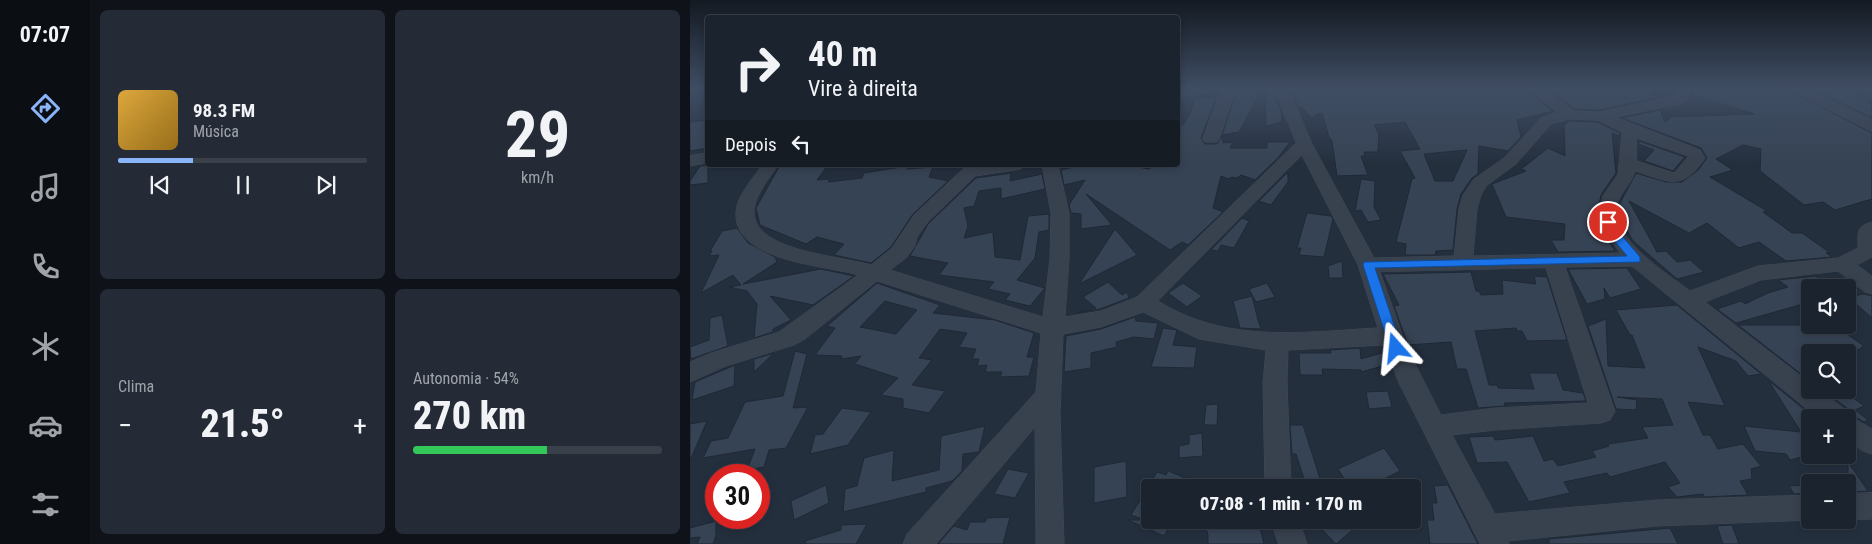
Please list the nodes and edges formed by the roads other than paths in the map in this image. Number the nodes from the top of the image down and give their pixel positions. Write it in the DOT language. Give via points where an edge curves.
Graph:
graph roads {
  1 [pos="1221,113"];
  2 [pos="1291,113"];
  3 [pos="1613,113"];
  4 [pos="1846,113"];
  5 [pos="1570,115"];
  6 [pos="1600,116"];
  7 [pos="1872,126"];
  8 [pos="1630,130"];
  9 [pos="1212,139"];
  10 [pos="1304,144"];
  11 [pos="705,158"];
  12 [pos="690,161"];
  13 [pos="1627,163"];
  14 [pos="769,167"];
  15 [pos="1002,167"];
  16 [pos="1050,167"];
  17 [pos="1872,228"];
  18 [pos="1636,259"];
  19 [pos="1554,263"];
  20 [pos="1463,264"];
  21 [pos="1842,264"];
  22 [pos="1368,265"];
  23 [pos="873,274"];
  24 [pos="1872,287"];
  25 [pos="1688,300"];
  26 [pos="1144,302"];
  27 [pos="1052,328"];
  28 [pos="1392,336"];
  29 [pos="1274,342"];
  30 [pos="690,372"];
  31 [pos="1048,395"];
  32 [pos="1825,409"];
  33 [pos="1434,427"];
  34 [pos="1856,432"];
  35 [pos="1872,443"];
  36 [pos="1278,479"];
  37 [pos="1872,506"];
  38 [pos="1856,507"];
  39 [pos="1801,508"];
  40 [pos="1288,529"];
  41 [pos="1491,537"];
  42 [pos="918,544"];
  43 [pos="1050,544"];
  44 [pos="1293,544"];
  1 -- 9 [label="street"];
  2 -- 10 [label="street"];
  3 -- 6 [label="street"];
  4 -- 7 [label="street"];
  5 -- 6 [label="street"];
  5 -- 20 [label="street" via="1546,121 1510,161 1480,183 1468,209"];
  6 -- 8 [label="street"];
  8 -- 13 [label="street"];
  8 -- 13 [label="street" via="1694,153 1698,158 1679,177 1673,178"];
  10 -- 22 [label="street"];
  10 -- 26 [label="street"];
  11 -- 12 [label="street"];
  13 -- 18 [label="street" via="1625,179 1612,197 1607,211 1608,222"];
  14 -- 23 [label="street" via="750,195 744,212 748,227 758,238 803,258"];
  15 -- 23 [label="street" via="970,172 920,219 905,247"];
  16 -- 27 [label="street" via="1060,213"];
  17 -- 21 [label="street" via="1867,230 1868,252"];
  18 -- 19 [label="street"];
  18 -- 25 [label="street"];
  19 -- 20 [label="street"];
  19 -- 33 [label="street" via="1603,411"];
  20 -- 22 [label="street"];
  21 -- 24 [label="street"];
  21 -- 25 [label="street" via="1758,273"];
  22 -- 28 [label="street"];
  23 -- 27 [label="street"];
  23 -- 30 [label="street" via="786,339"];
  25 -- 32 [label="street"];
  26 -- 27 [label="street" via="1100,319"];
  26 -- 29 [label="street" via="1199,331"];
  27 -- 31 [label="street"];
  28 -- 29 [label="street"];
  28 -- 33 [label="street" via="1410,383"];
  29 -- 36 [label="street" via="1277,349"];
  31 -- 42 [label="street"];
  31 -- 43 [label="street"];
  33 -- 41 [label="street"];
  34 -- 35 [label="street"];
  37 -- 38 [label="street"];
  39 -- 41 [label="street" via="1656,513"];
  40 -- 44 [label="street"];
}
